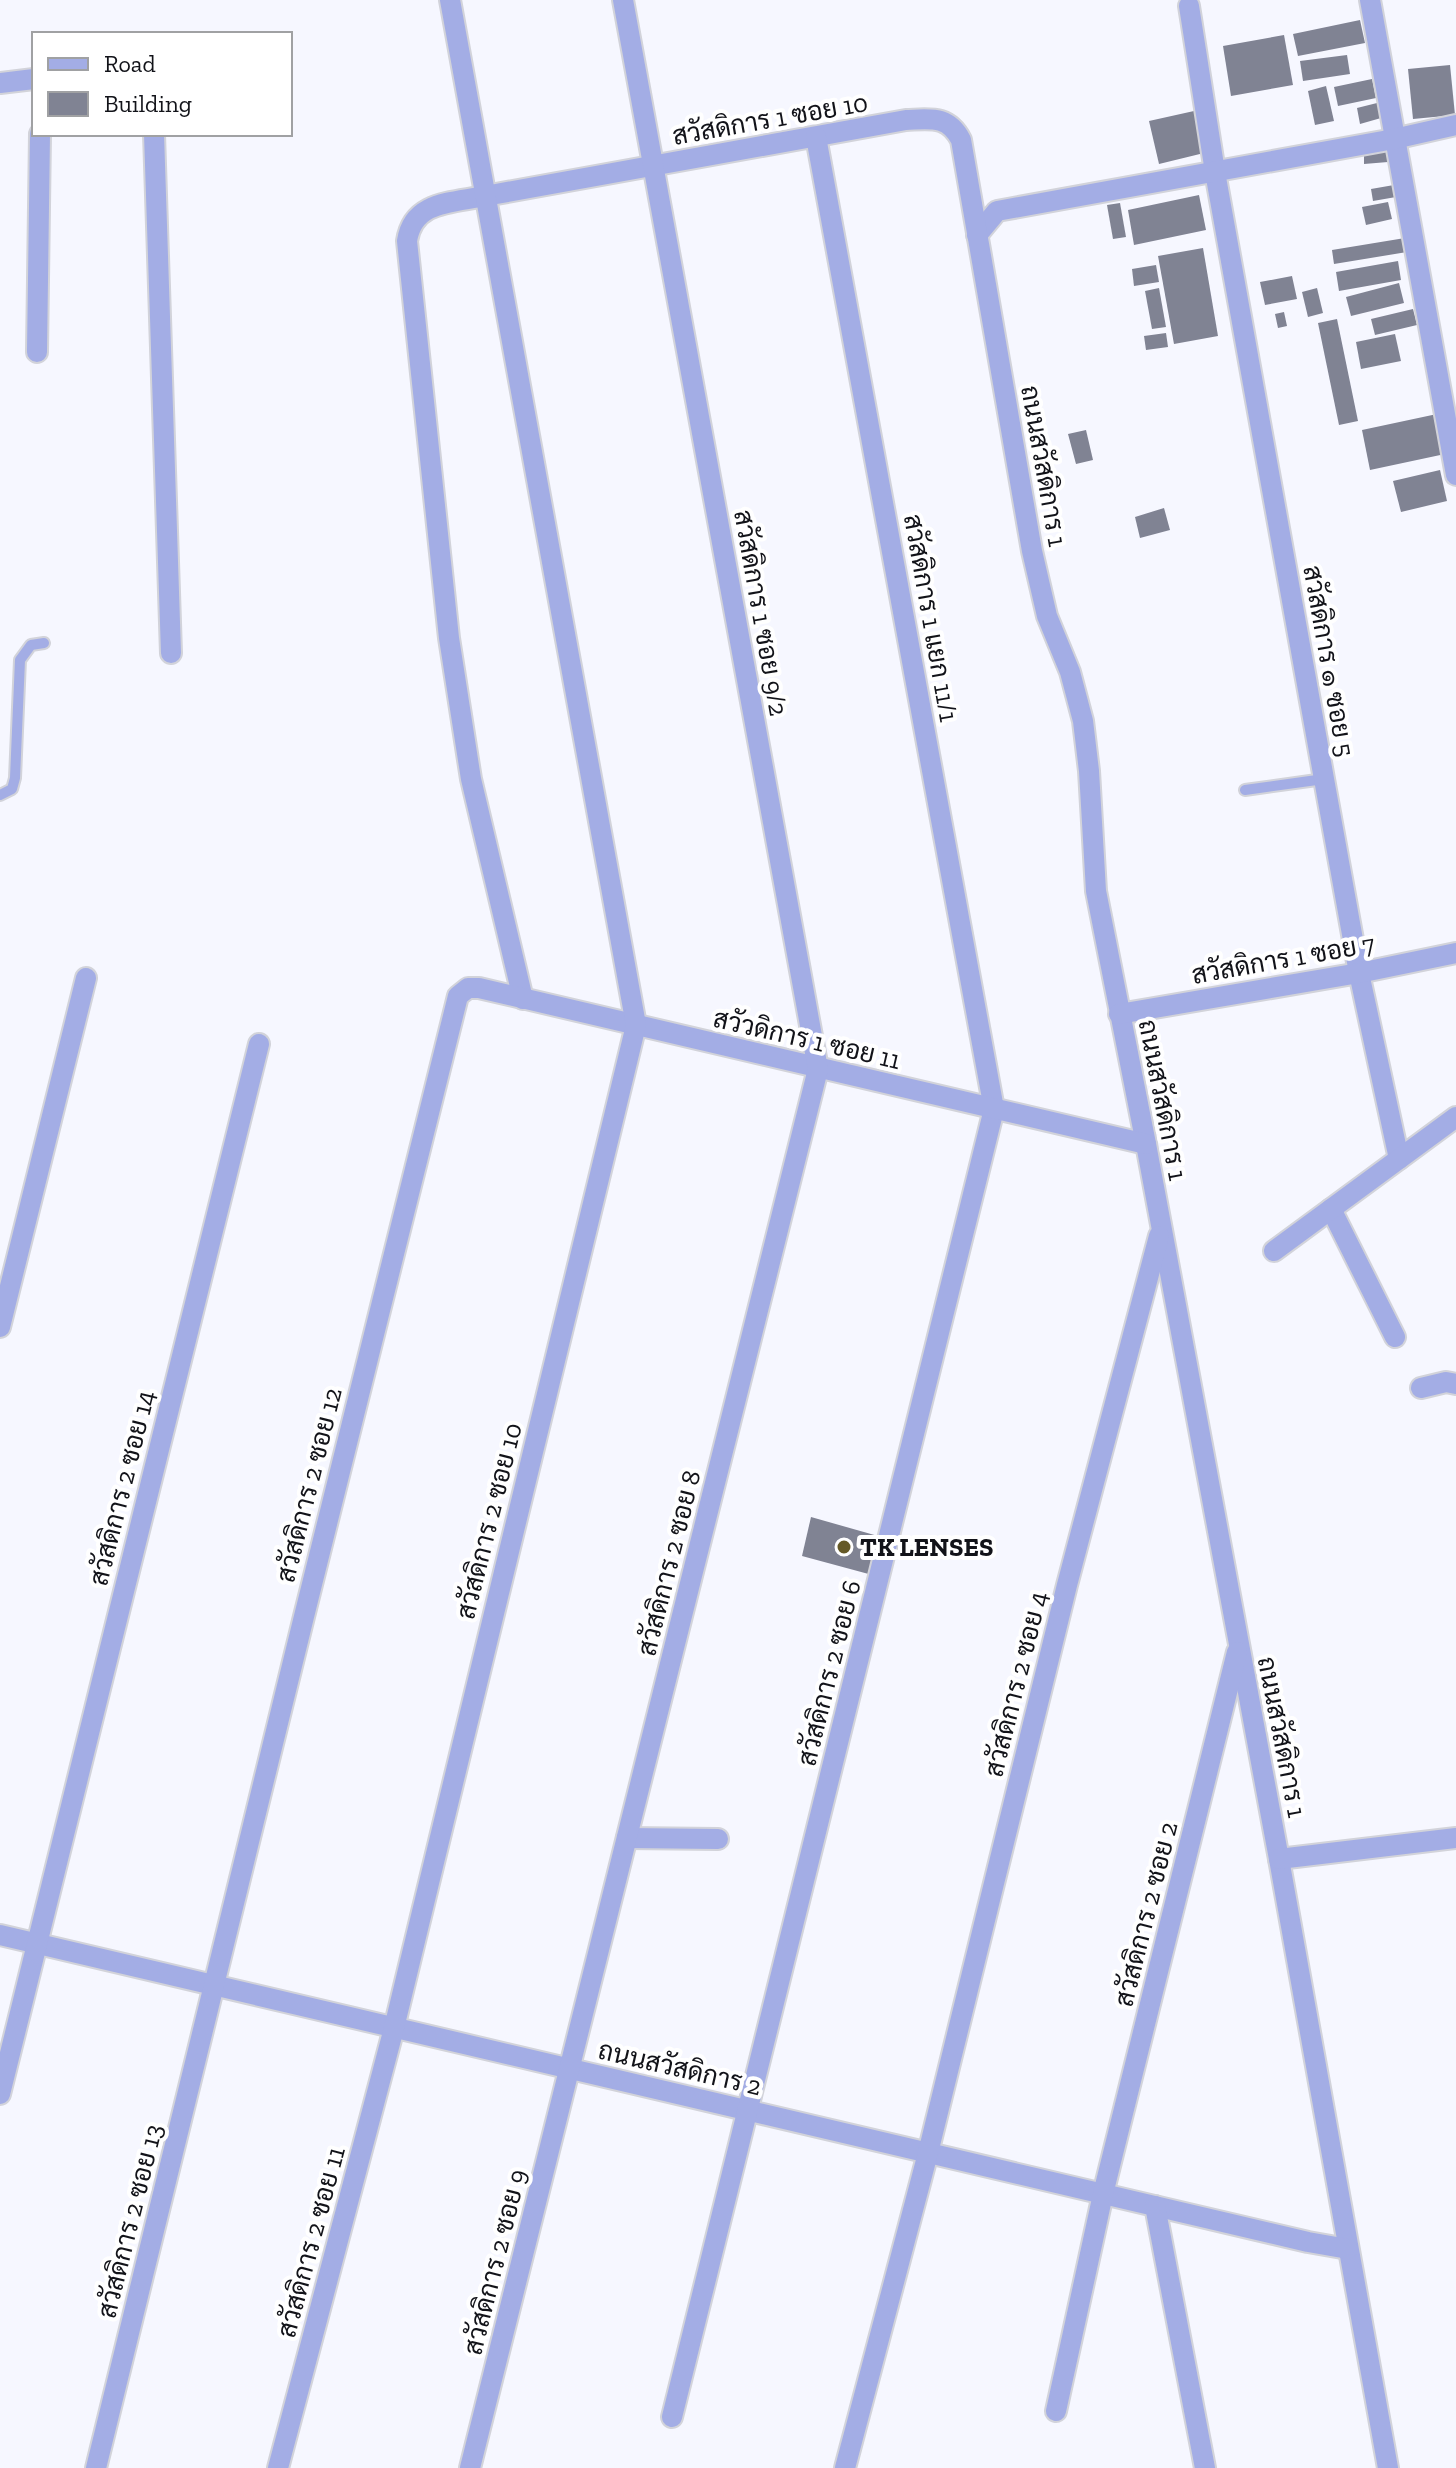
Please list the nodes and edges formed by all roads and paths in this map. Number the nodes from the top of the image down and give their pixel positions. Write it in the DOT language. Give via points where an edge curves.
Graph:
graph roads {
  1 [pos="450,0"];
  2 [pos="623,0"];
  3 [pos="1370,0"];
  4 [pos="1189,6"];
  5 [pos="32,79"];
  6 [pos="0,83"];
  7 [pos="1456,125"];
  8 [pos="40,136"];
  9 [pos="154,136"];
  10 [pos="816,137"];
  11 [pos="1394,139"];
  12 [pos="652,166"];
  13 [pos="1215,172"];
  14 [pos="485,196"];
  15 [pos="977,235"];
  16 [pos="37,352"];
  17 [pos="1456,475"];
  18 [pos="44,643"];
  19 [pos="171,653"];
  20 [pos="1324,779"];
  21 [pos="1245,790"];
  22 [pos="0,795"];
  23 [pos="1456,953"];
  24 [pos="1359,973"];
  25 [pos="86,978"];
  26 [pos="458,996"];
  27 [pos="523,999"];
  28 [pos="1119,1014"];
  29 [pos="636,1025"];
  30 [pos="259,1044"];
  31 [pos="818,1069"];
  32 [pos="994,1109"];
  33 [pos="1453,1126"];
  34 [pos="1146,1144"];
  35 [pos="1399,1159"];
  36 [pos="1331,1209"];
  37 [pos="1161,1229"];
  38 [pos="1274,1251"];
  39 [pos="0,1327"];
  40 [pos="1395,1337"];
  41 [pos="1456,1384"];
  42 [pos="1421,1388"];
  43 [pos="1238,1647"];
  44 [pos="627,1838"];
  45 [pos="1456,1838"];
  46 [pos="718,1839"];
  47 [pos="1279,1859"];
  48 [pos="0,1935"];
  49 [pos="36,1944"];
  50 [pos="215,1987"];
  51 [pos="394,2028"];
  52 [pos="571,2069"];
  53 [pos="0,2094"];
  54 [pos="748,2110"];
  55 [pos="928,2153"];
  56 [pos="1103,2194"];
  57 [pos="1155,2206"];
  58 [pos="1348,2249"];
  59 [pos="1056,2411"];
  60 [pos="672,2417"];
  61 [pos="96,2468"];
  62 [pos="278,2468"];
  63 [pos="470,2468"];
  64 [pos="845,2468"];
  65 [pos="1205,2468"];
  66 [pos="1388,2468"];
  1 -- 14 [label="street"];
  2 -- 12 [label="street, สวัสดิการ 1 ซอย 9/2"];
  3 -- 11 [label="street"];
  4 -- 13 [label="street, สวัสดิการ ๑ ซอย 5"];
  5 -- 6 [label="street"];
  7 -- 11 [label="street"];
  8 -- 16 [label="street"];
  9 -- 19 [label="street"];
  10 -- 12 [label="street, สวัสดิการ 1 ซอย 10"];
  10 -- 15 [label="street, สวัสดิการ 1 ซอย 10" via="906,120 945,122 961,140"];
  10 -- 32 [label="street, สวัสดิการ 1 แยก 11/1"];
  11 -- 13 [label="street"];
  11 -- 17 [label="street"];
  12 -- 14 [label="street, สวัสดิการ 1 ซอย 10"];
  12 -- 31 [label="street, สวัสดิการ 1 ซอย 9/2"];
  13 -- 15 [label="street" via="997,211"];
  13 -- 20 [label="street, สวัสดิการ ๑ ซอย 5"];
  14 -- 27 [label="street, สวัสดิการ 1 ซอย 10" via="424,211 409,225 407,241 449,638 471,779"];
  14 -- 29 [label="street"];
  15 -- 28 [label="street, ถนนสวัสดิการ 1" via="1032,551 1047,616 1083,721 1096,891"];
  18 -- 22 [label="lane" via="31,645 20,660 15,778 12,789"];
  20 -- 21 [label="lane"];
  20 -- 24 [label="street, สวัสดิการ ๑ ซอย 5"];
  23 -- 24 [label="street, สวัสดิการ 1 ซอย 7"];
  24 -- 28 [label="street, สวัสดิการ 1 ซอย 7"];
  24 -- 35 [label="street, สวัสดิการ ๑ ซอย 5"];
  25 -- 39 [label="street"];
  26 -- 27 [label="street, สวัวดิการ 1 ซอย 11" via="479,988"];
  26 -- 50 [label="street, สวัสดิการ 2 ซอย 12"];
  27 -- 29 [label="street, สวัวดิการ 1 ซอย 11"];
  28 -- 34 [label="street, ถนนสวัสดิการ 1"];
  29 -- 31 [label="street, สวัวดิการ 1 ซอย 11"];
  29 -- 51 [label="street, สวัสดิการ 2 ซอย 10"];
  30 -- 49 [label="street, สวัสดิการ 2 ซอย 14"];
  31 -- 32 [label="street, สวัวดิการ 1 ซอย 11"];
  31 -- 44 [label="street, สวัสดิการ 2 ซอย 8"];
  32 -- 34 [label="street, สวัวดิการ 1 ซอย 11"];
  32 -- 54 [label="street, สวัสดิการ 2 ซอย 6"];
  33 -- 35 [label="street"];
  34 -- 37 [label="street, ถนนสวัสดิการ 1"];
  35 -- 36 [label="street"];
  36 -- 38 [label="street"];
  36 -- 40 [label="street"];
  37 -- 43 [label="street, ถนนสวัสดิการ 1"];
  37 -- 55 [label="street, สวัสดิการ 2 ซอย 4" via="1067,1585"];
  41 -- 42 [label="street"];
  43 -- 47 [label="street, ถนนสวัสดิการ 1"];
  43 -- 56 [label="street, สวัสดิการ 2 ซอย 2"];
  44 -- 46 [label="street"];
  44 -- 52 [label="street, สวัสดิการ 2 ซอย 8"];
  45 -- 47 [label="street"];
  47 -- 58 [label="street, ถนนสวัสดิการ 1"];
  48 -- 49 [label="street, ถนนสวัสดิการ 2"];
  49 -- 50 [label="street, ถนนสวัสดิการ 2"];
  49 -- 53 [label="street, สวัสดิการ 2 ซอย 14"];
  50 -- 51 [label="street, ถนนสวัสดิการ 2"];
  50 -- 61 [label="street, สวัสดิการ 2 ซอย 13"];
  51 -- 52 [label="street, ถนนสวัสดิการ 2"];
  51 -- 62 [label="street, สวัสดิการ 2 ซอย 11"];
  52 -- 54 [label="street, ถนนสวัสดิการ 2"];
  52 -- 63 [label="street, สวัสดิการ 2 ซอย 9"];
  54 -- 55 [label="street, ถนนสวัสดิการ 2"];
  54 -- 60 [label="street, สวัสดิการ 2 ซอย 6"];
  55 -- 56 [label="street, ถนนสวัสดิการ 2"];
  55 -- 64 [label="street, สวัสดิการ 2 ซอย 4"];
  56 -- 57 [label="street, ถนนสวัสดิการ 2"];
  56 -- 59 [label="street, สวัสดิการ 2 ซอย 2"];
  57 -- 58 [label="street, ถนนสวัสดิการ 2"];
  57 -- 65 [label="street"];
  58 -- 66 [label="street, ถนนสวัสดิการ 1"];
}
